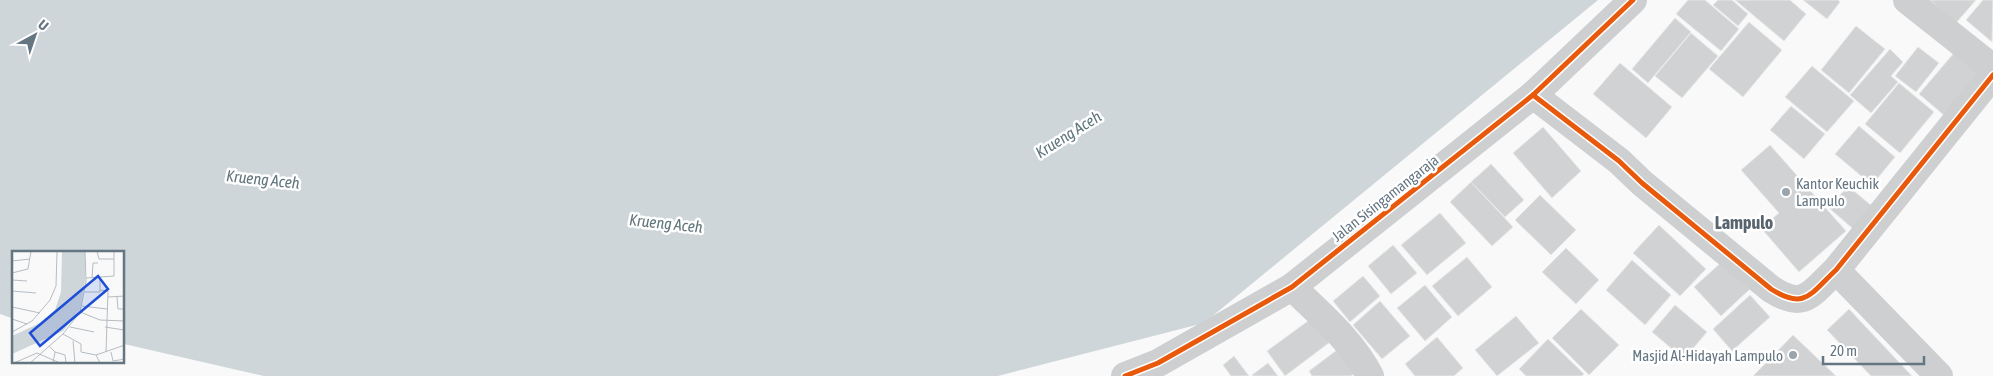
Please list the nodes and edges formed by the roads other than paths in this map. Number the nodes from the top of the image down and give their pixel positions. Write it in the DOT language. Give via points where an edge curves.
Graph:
graph roads {
  1 [pos="1632,0"];
  2 [pos="1907,0"];
  3 [pos="1993,68"];
  4 [pos="1993,75"];
  5 [pos="1533,95"];
  6 [pos="1836,270"];
  7 [pos="1292,286"];
  8 [pos="1162,370"];
  9 [pos="1125,376"];
  10 [pos="1370,376"];
  11 [pos="1939,376"];
  1 -- 5 [label="street, Jalan Sisingamangaraja"];
  2 -- 3 [label="street"];
  4 -- 6 [label="street"];
  5 -- 6 [label="street" via="1620,160 1642,183 1785,298 1797,300 1807,297"];
  5 -- 7 [label="street, Jalan Sisingamangaraja"];
  6 -- 11 [label="street"];
  7 -- 8 [label="street, Jalan Sisingamangaraja"];
  7 -- 10 [label="street" via="1330,323 1362,361"];
  8 -- 9 [label="street, Jalan Sisingamangaraja"];
}
